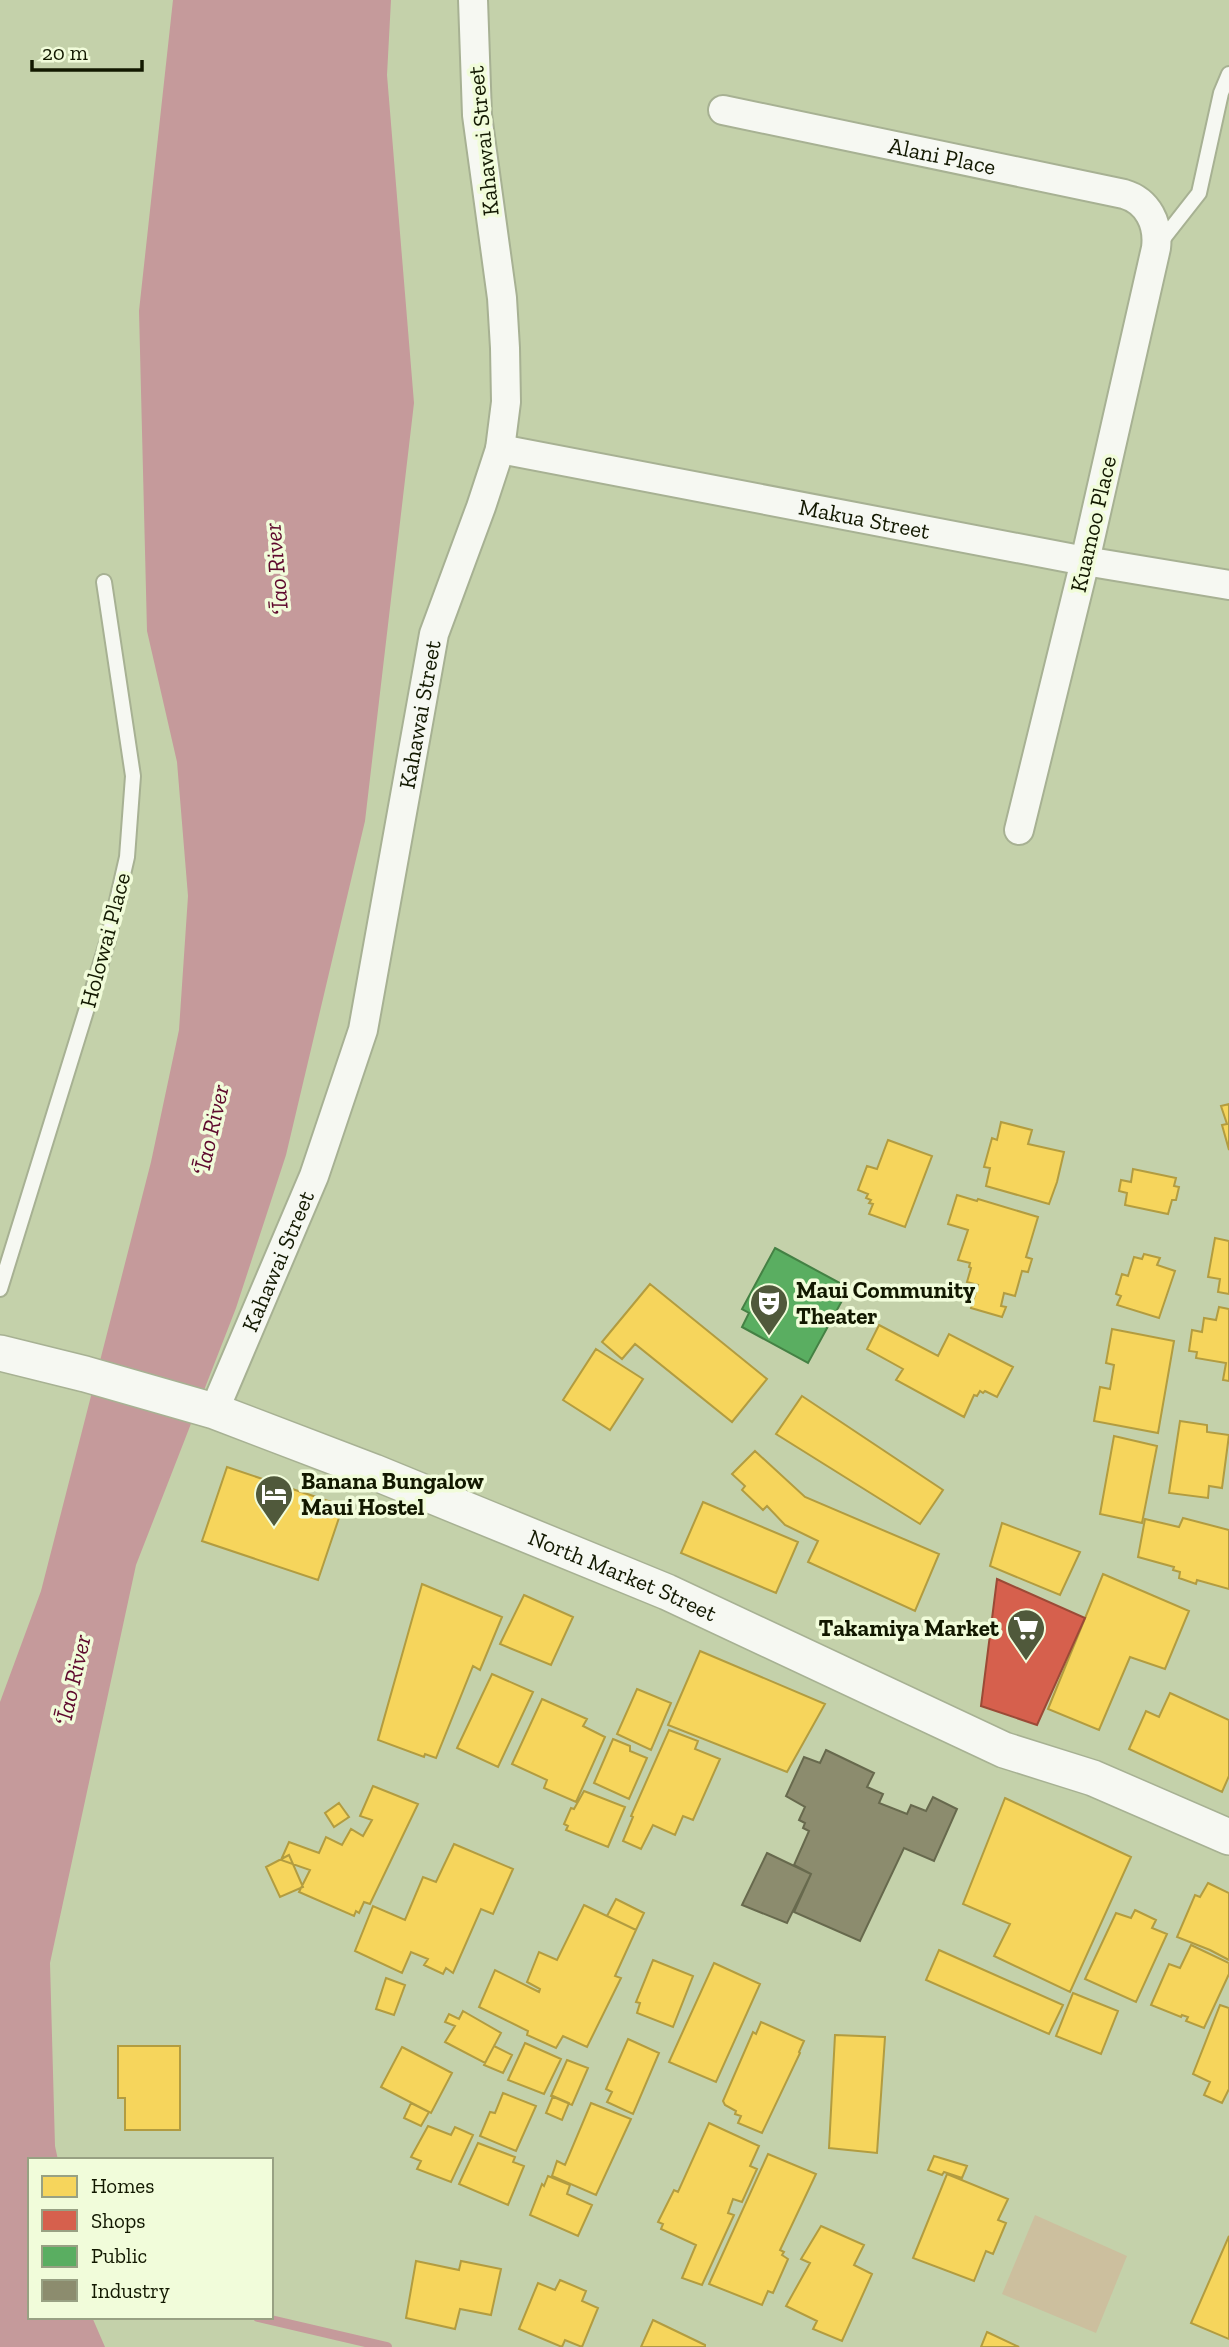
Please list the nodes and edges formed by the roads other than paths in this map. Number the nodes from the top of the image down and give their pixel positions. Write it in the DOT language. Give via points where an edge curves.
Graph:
graph roads {
  1 [pos="473,0"];
  2 [pos="1229,74"];
  3 [pos="723,110"];
  4 [pos="1152,217"];
  5 [pos="1156,248"];
  6 [pos="500,449"];
  7 [pos="1085,561"];
  8 [pos="104,582"];
  9 [pos="1229,585"];
  10 [pos="1019,830"];
  11 [pos="0,1289"];
  12 [pos="0,1353"];
  13 [pos="214,1411"];
  14 [pos="1229,1837"];
  1 -- 6 [label="street, Kahawai Street" via="477,115 502,298 506,402"];
  2 -- 5 [label="lane" via="1199,193"];
  3 -- 4 [label="street, Alani Place" via="1124,194 1139,201"];
  4 -- 5 [label="street, Kuamoo Place"];
  5 -- 7 [label="street, Kuamoo Place"];
  6 -- 7 [label="street, Makua Street"];
  6 -- 13 [label="street, Kahawai Street" via="434,634 363,1030 314,1176"];
  7 -- 9 [label="street, Makua Street"];
  7 -- 10 [label="street, Kuamoo Place"];
  8 -- 11 [label="lane, Holowai Place" via="133,776 127,857 108,940"];
  12 -- 13 [label="street, North Market Street"];
  13 -- 14 [label="street, North Market Street" via="667,1592 1004,1750 1093,1778"];
}
